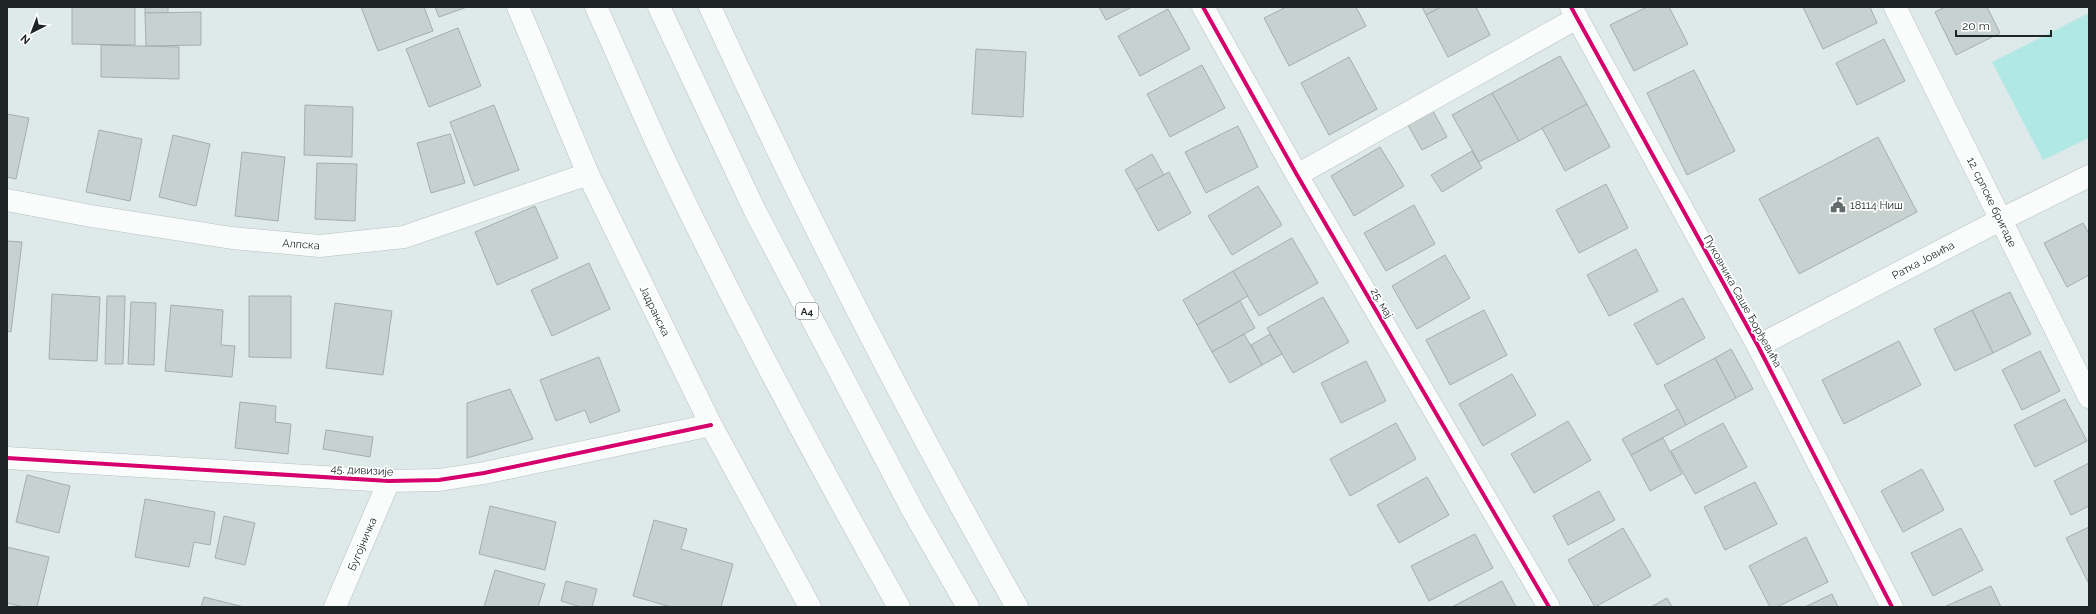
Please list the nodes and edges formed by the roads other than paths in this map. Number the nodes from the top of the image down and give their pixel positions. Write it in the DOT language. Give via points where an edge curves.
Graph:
graph roads {
  1 [pos="518,7"];
  2 [pos="596,7"];
  3 [pos="659,7"];
  4 [pos="710,7"];
  5 [pos="1203,7"];
  6 [pos="1895,7"];
  7 [pos="1574,13"];
  8 [pos="588,174"];
  9 [pos="1297,175"];
  10 [pos="2089,176"];
  11 [pos="7,200"];
  12 [pos="2000,220"];
  13 [pos="1758,346"];
  14 [pos="2089,397"];
  15 [pos="711,425"];
  16 [pos="7,458"];
  17 [pos="389,482"];
  18 [pos="335,607"];
  19 [pos="810,607"];
  20 [pos="899,607"];
  21 [pos="968,607"];
  22 [pos="1016,607"];
  23 [pos="1549,607"];
  24 [pos="1892,607"];
  1 -- 8 [label="main road, Јадранска"];
  2 -- 20 [label="main road" via="658,145 720,272 839,500"];
  3 -- 21 [label="main road, A4" via="755,211 902,490"];
  4 -- 22 [label="main road" via="775,147 869,334 948,485"];
  5 -- 9 [label="main road, 25. мај"];
  6 -- 12 [label="main road, 12. српске бригаде"];
  7 -- 9 [label="main road"];
  7 -- 13 [label="main road, Пуковника Саше Ђорђевића"];
  8 -- 11 [label="main road, Алпска" via="404,237 320,246 232,238"];
  8 -- 15 [label="main road, Јадранска"];
  9 -- 23 [label="main road, 25. мај"];
  10 -- 12 [label="main road, Ратка Јовића"];
  12 -- 13 [label="main road, Ратка Јовића"];
  12 -- 14 [label="main road, 12. српске бригаде"];
  13 -- 24 [label="main road, Пуковника Саше Ђорђевића"];
  15 -- 17 [label="main road, 45. дивизије" via="484,473 439,480"];
  15 -- 19 [label="main road, Јадранска"];
  16 -- 17 [label="main road, 45. дивизије"];
  17 -- 18 [label="main road, Бугојничка"];
}
